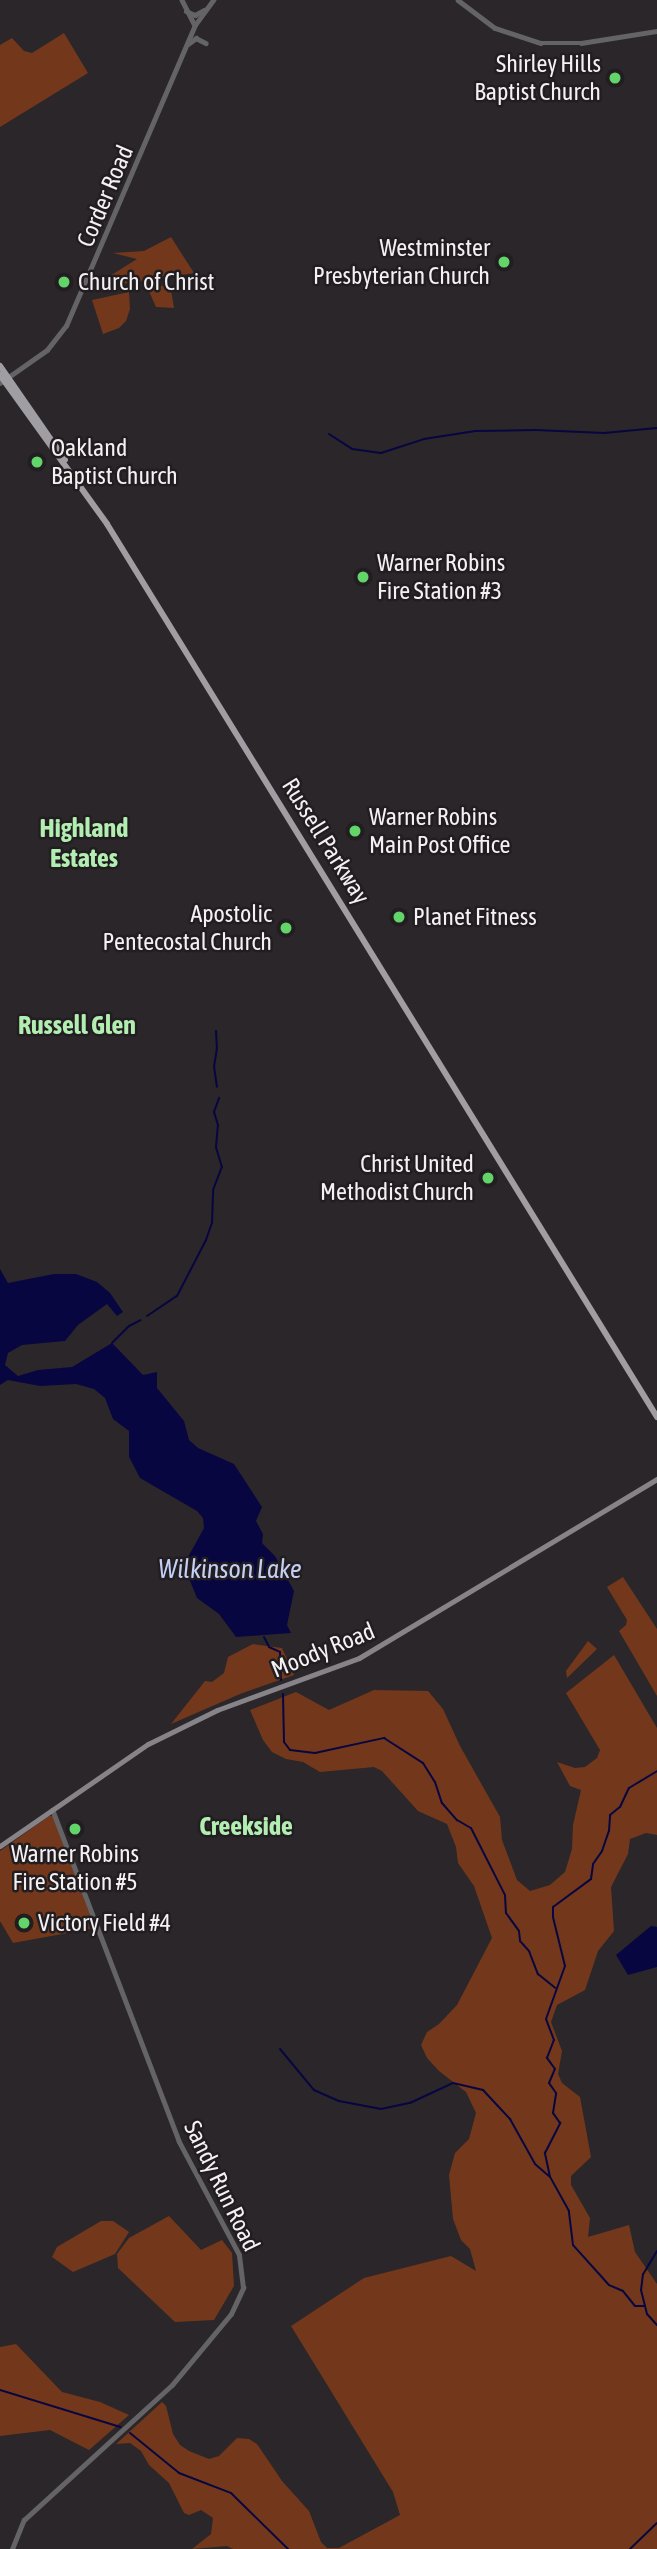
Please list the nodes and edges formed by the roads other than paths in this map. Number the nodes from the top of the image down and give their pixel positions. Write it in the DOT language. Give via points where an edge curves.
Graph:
graph roads {
  1 [pos="182,0"];
  2 [pos="213,0"];
  3 [pos="458,0"];
  4 [pos="205,10"];
  5 [pos="186,11"];
  6 [pos="195,25"];
  7 [pos="657,31"];
  8 [pos="206,43"];
  9 [pos="187,44"];
  10 [pos="0,366"];
  11 [pos="25,366"];
  12 [pos="3,379"];
  13 [pos="30,404"];
  14 [pos="657,1417"];
  15 [pos="657,1479"];
  16 [pos="52,1810"];
  17 [pos="0,1846"];
  18 [pos="12,2549"];
  1 -- 5 [label="street"];
  2 -- 4 [label="street, Corder Road"];
  3 -- 7 [label="street" via="495,28 541,43 581,43"];
  4 -- 5 [label="street" via="195,15"];
  4 -- 6 [label="street, Corder Road"];
  5 -- 6 [label="street"];
  6 -- 9 [label="street, Corder Road"];
  8 -- 9 [label="street" via="196,38"];
  9 -- 11 [label="street, Corder Road" via="76,309 56,341"];
  10 -- 12 [label="main road, Russell Parkway"];
  11 -- 12 [label="street, Corder Road"];
  11 -- 13 [label="street" via="15,383"];
  12 -- 14 [label="main road, Russell Parkway" via="62,453"];
  15 -- 16 [label="main road, Moody Road" via="387,1643 176,1729 119,1762"];
  16 -- 17 [label="main road, Moody Road"];
  16 -- 18 [label="street, Sandy Run Road" via="179,2143 239,2255 243,2288 231,2314 172,2385 24,2520"];
}
